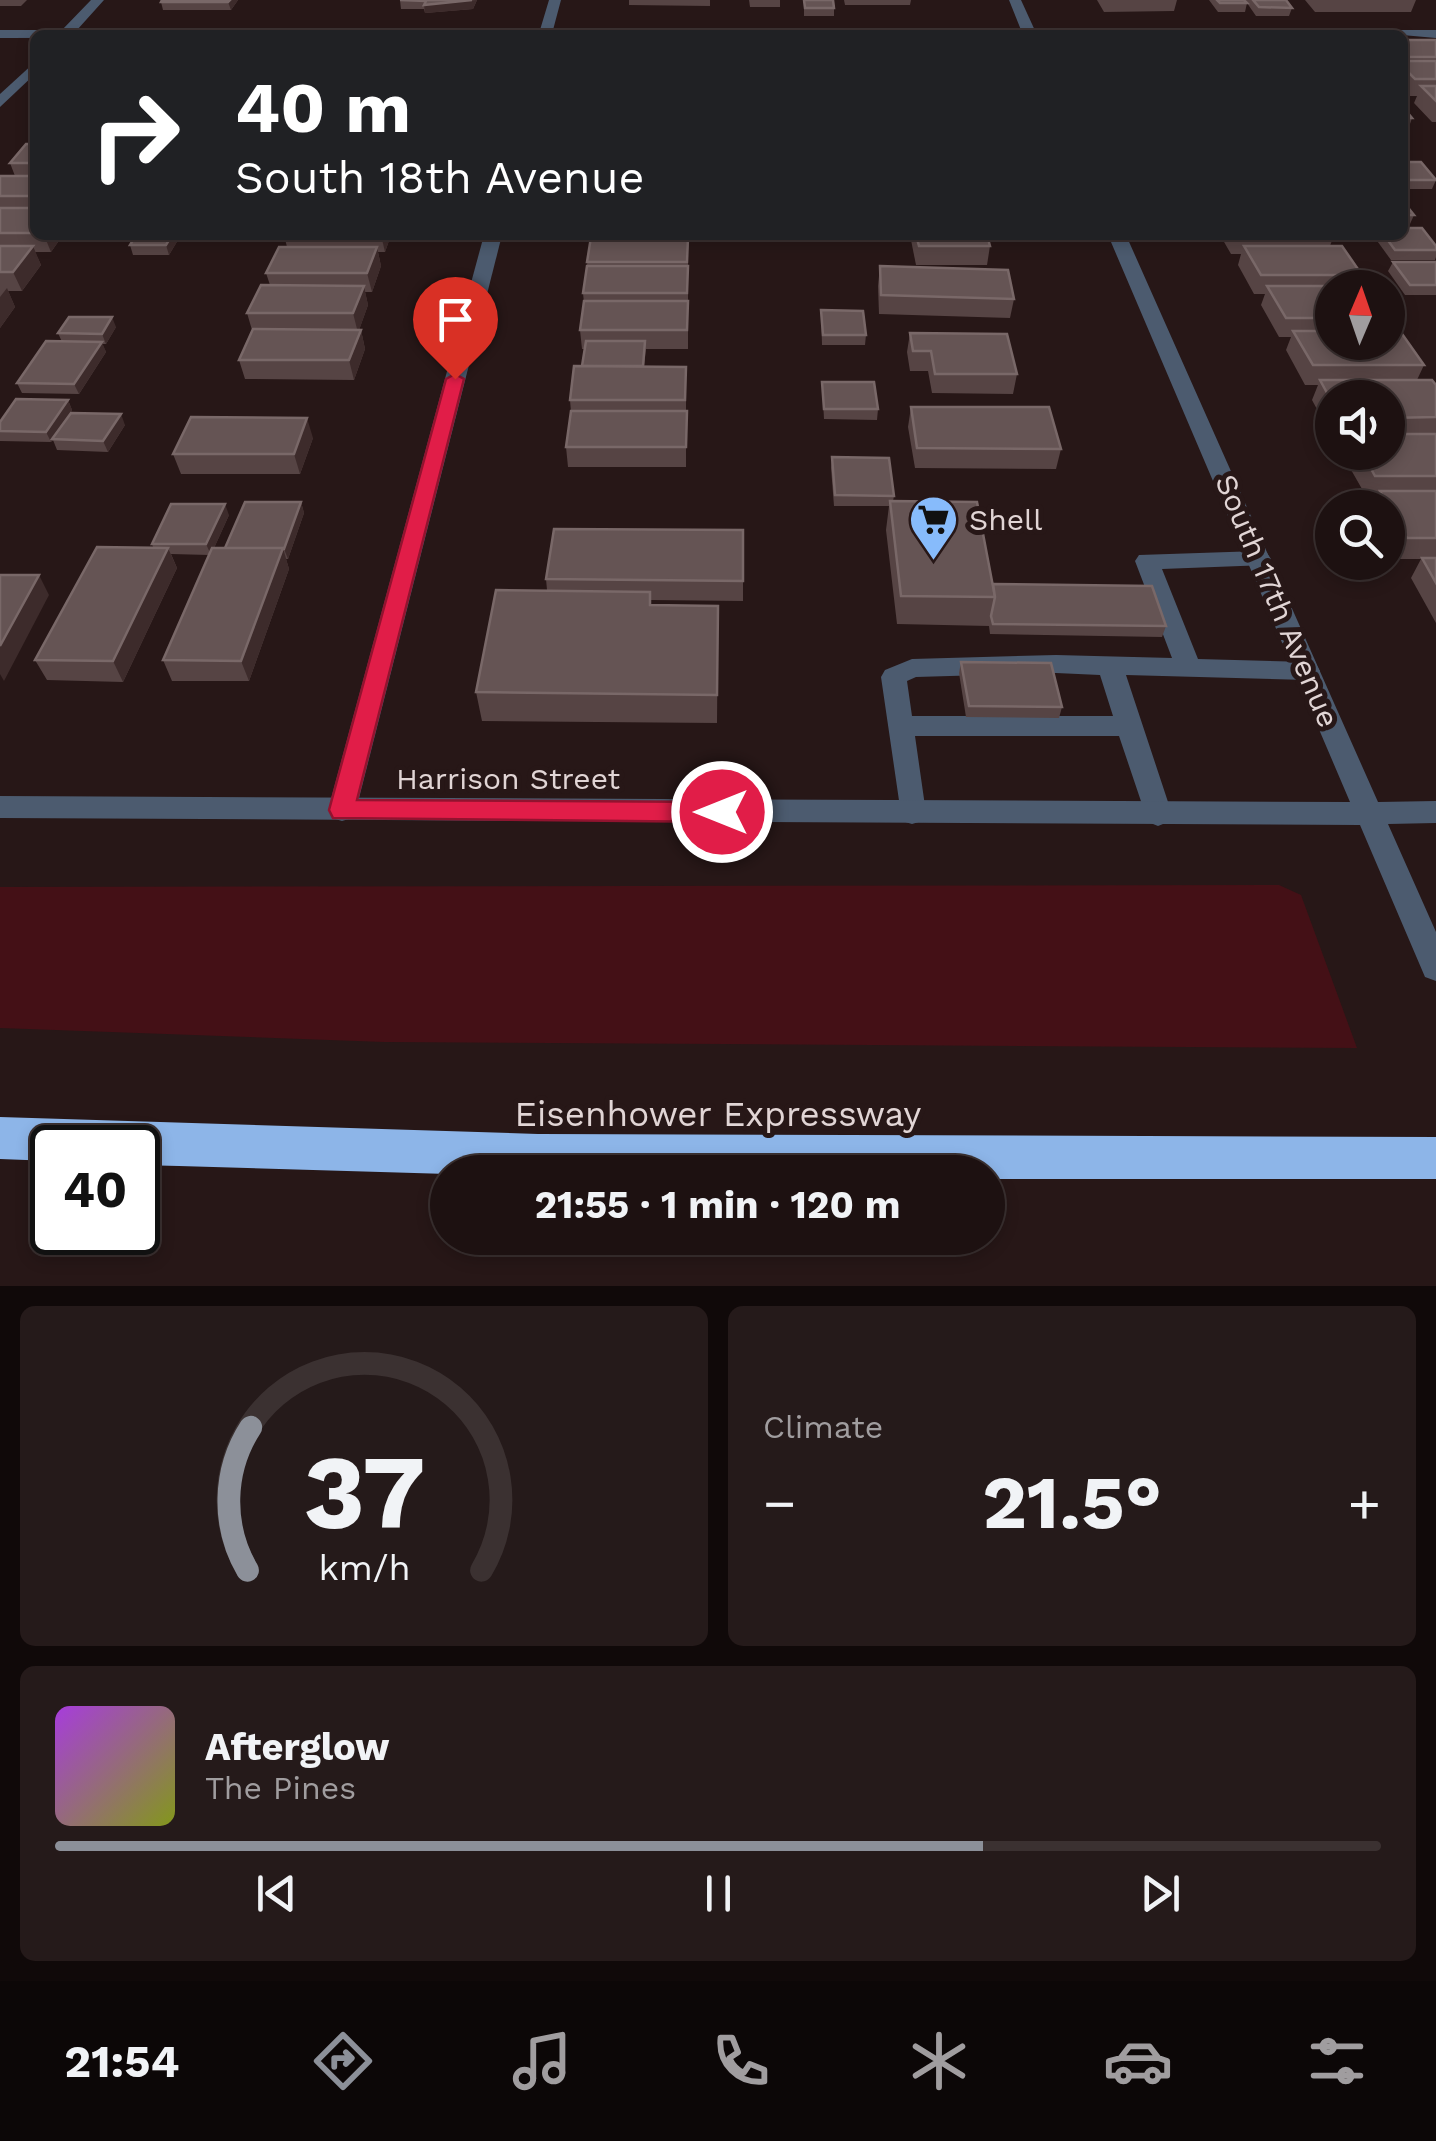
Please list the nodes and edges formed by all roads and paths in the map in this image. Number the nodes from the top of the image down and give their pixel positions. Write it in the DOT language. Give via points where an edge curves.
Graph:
graph roads {
  1 [pos="98,0"];
  2 [pos="554,0"];
  3 [pos="1015,0"];
  4 [pos="69,30"];
  5 [pos="546,30"];
  6 [pos="1028,30"];
  7 [pos="0,34"];
  8 [pos="30,34"];
  9 [pos="1408,34"];
  10 [pos="1436,34"];
  11 [pos="30,71"];
  12 [pos="0,103"];
  13 [pos="492,240"];
  14 [pos="1120,240"];
  15 [pos="1259,559"];
  16 [pos="1110,666"];
  17 [pos="1189,668"];
  18 [pos="1307,670"];
  19 [pos="901,726"];
  20 [pos="1128,726"];
  21 [pos="0,807"];
  22 [pos="342,810"];
  23 [pos="1436,812"];
  24 [pos="912,813"];
  25 [pos="1369,813"];
  26 [pos="1158,814"];
  27 [pos="1436,967"];
  28 [pos="0,1138"];
  29 [pos="1436,1158"];
  1 -- 4 [label="street"];
  2 -- 5 [label="street"];
  3 -- 6 [label="street"];
  7 -- 8 [label="street"];
  9 -- 10 [label="street"];
  11 -- 12 [label="street"];
  13 -- 22 [label="street"];
  14 -- 15 [label="street, South 17th Avenue"];
  15 -- 17 [label="street" via="1147,561"];
  15 -- 18 [label="street, South 17th Avenue"];
  16 -- 17 [label="street"];
  16 -- 19 [label="street" via="912,668 894,677"];
  16 -- 20 [label="street"];
  17 -- 18 [label="street"];
  18 -- 25 [label="street, South 17th Avenue"];
  19 -- 20 [label="street"];
  19 -- 24 [label="street"];
  20 -- 26 [label="street"];
  21 -- 22 [label="street, Harrison Street"];
  22 -- 24 [label="street, Harrison Street"];
  23 -- 25 [label="street, Harrison Street"];
  24 -- 26 [label="street, Harrison Street"];
  25 -- 26 [label="street, Harrison Street"];
  25 -- 27 [label="street, South 17th Avenue"];
  28 -- 29 [label="highway, Eisenhower Expressway" via="606,1158"];
}
